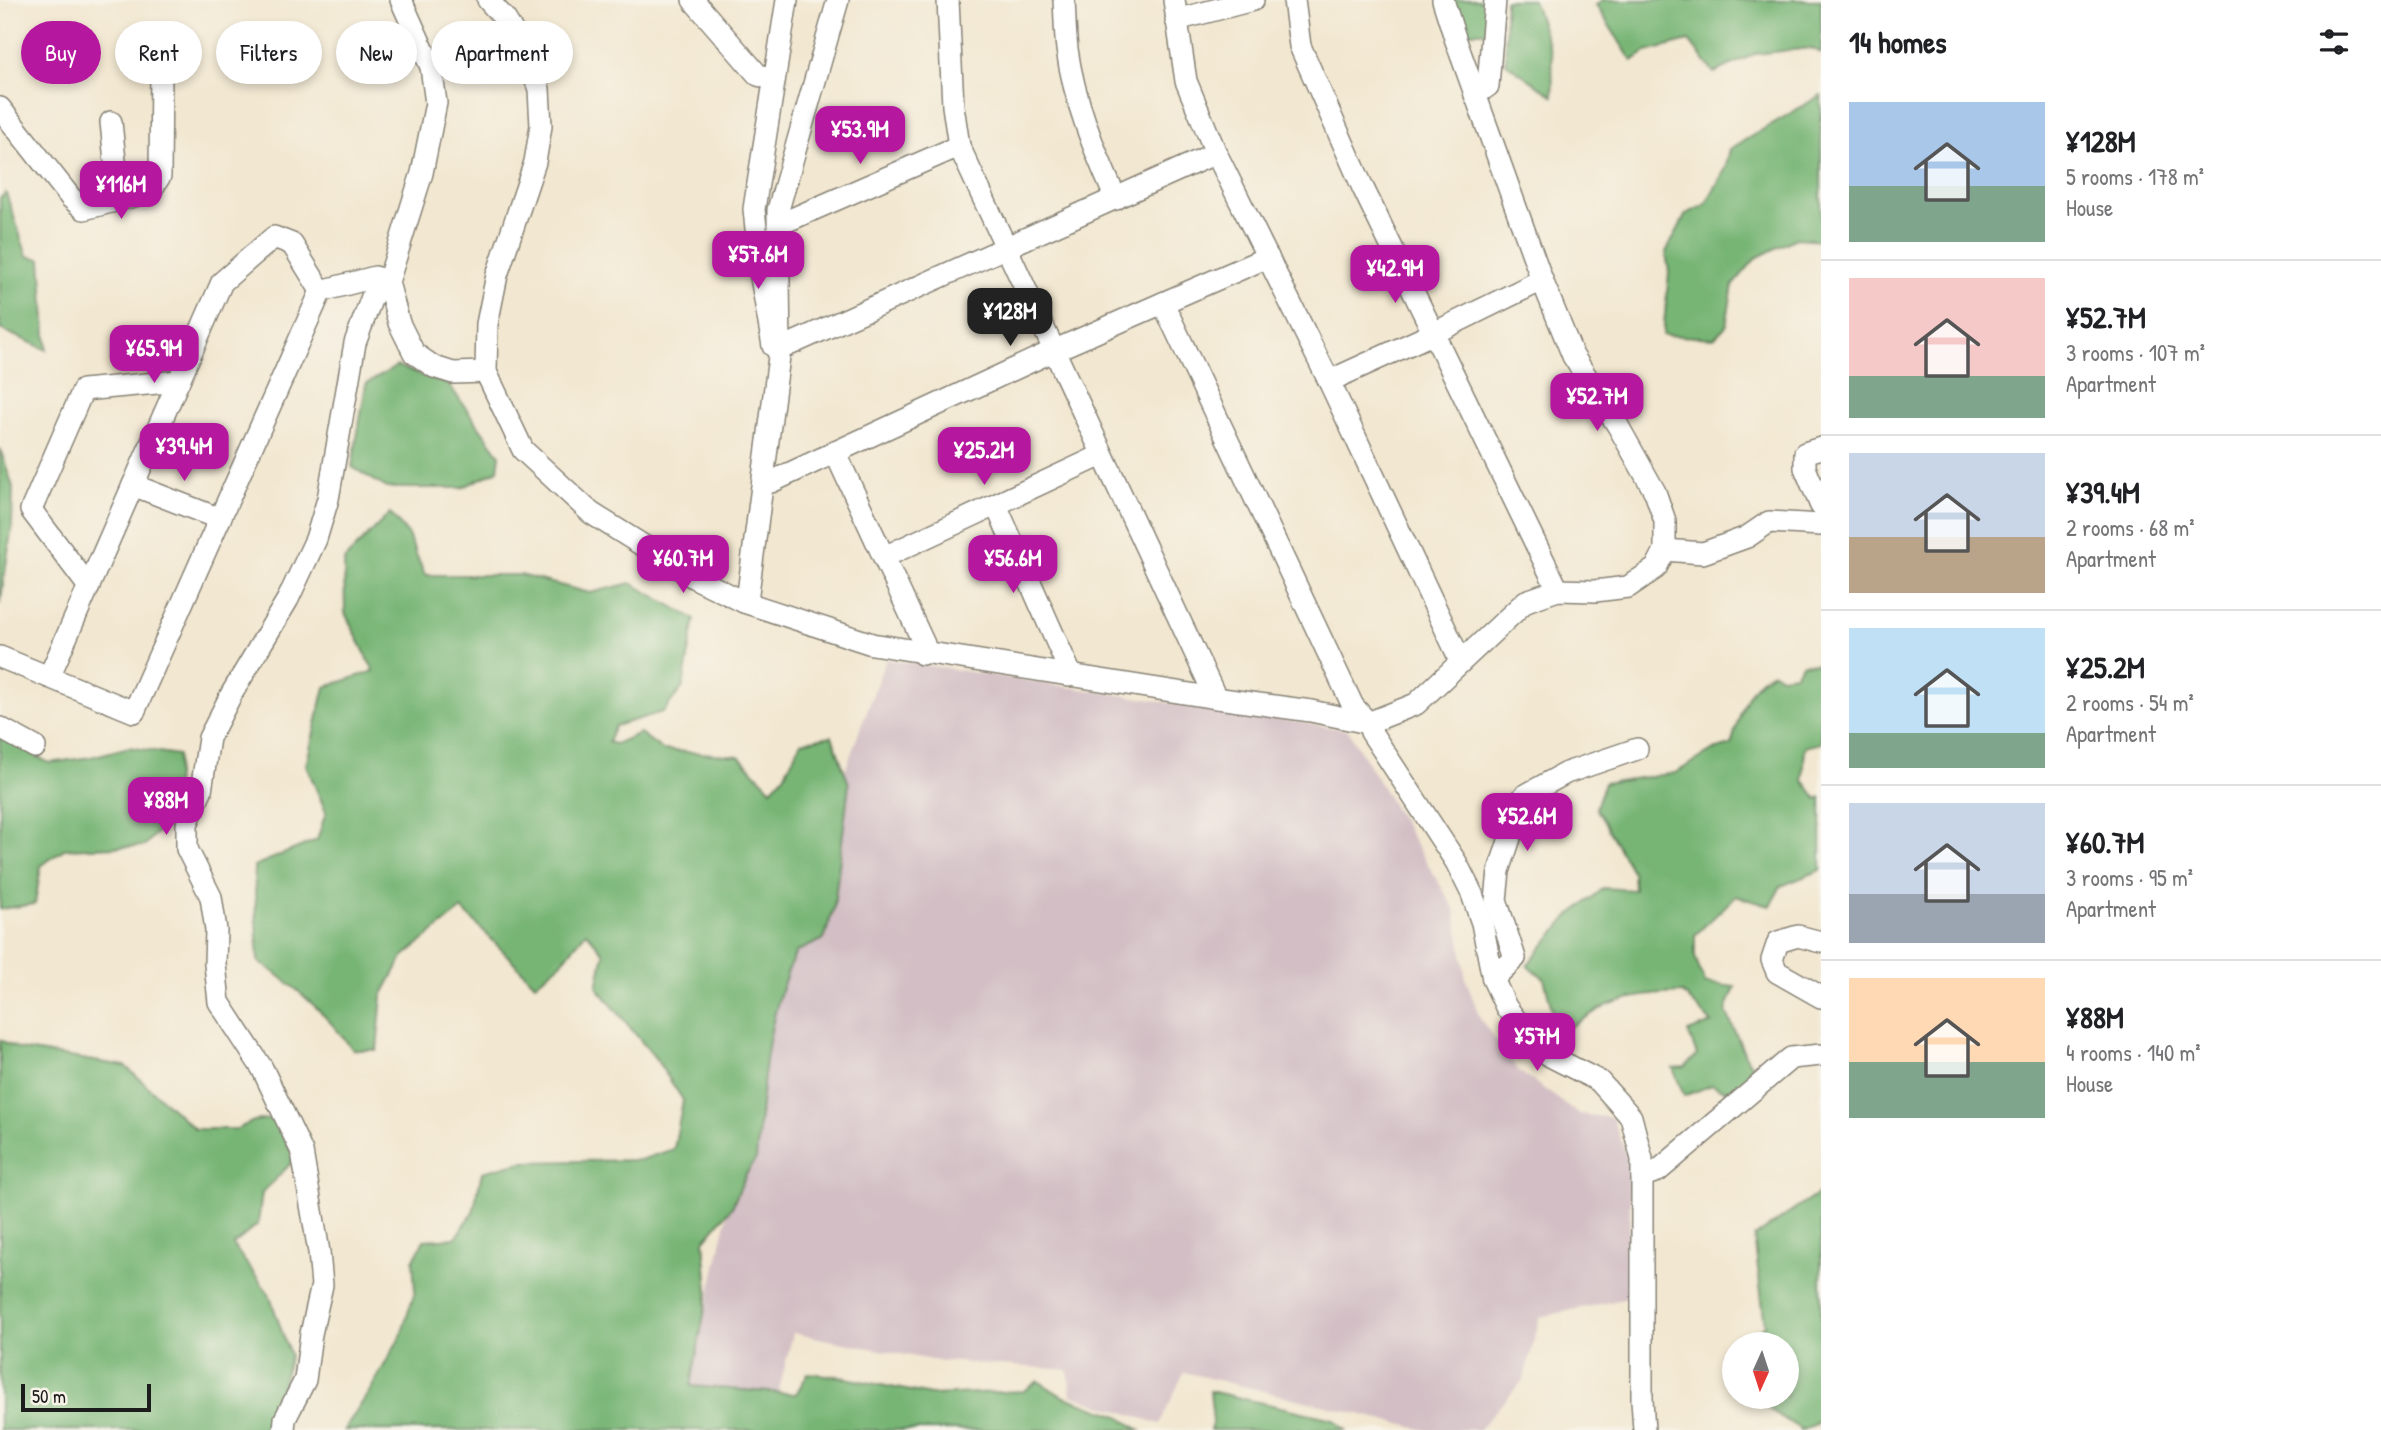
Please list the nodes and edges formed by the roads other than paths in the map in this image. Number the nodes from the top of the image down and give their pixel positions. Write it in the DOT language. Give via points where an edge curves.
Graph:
graph roads {
  1 [pos="401,0"];
  2 [pos="488,0"];
  3 [pos="694,0"];
  4 [pos="787,0"];
  5 [pos="838,0"];
  6 [pos="948,0"];
  7 [pos="1064,0"];
  8 [pos="1253,0"];
  9 [pos="1294,0"];
  10 [pos="1443,0"];
  11 [pos="1495,0"];
  12 [pos="1175,10"];
  13 [pos="774,79"];
  14 [pos="161,84"];
  15 [pos="1475,95"];
  16 [pos="0,108"];
  17 [pos="111,122"];
  18 [pos="959,145"];
  19 [pos="1216,153"];
  20 [pos="1116,199"];
  21 [pos="119,200"];
  22 [pos="778,225"];
  23 [pos="1005,249"];
  24 [pos="1268,257"];
  25 [pos="1542,280"];
  26 [pos="387,282"];
  27 [pos="321,291"];
  28 [pos="1163,303"];
  29 [pos="1432,334"];
  30 [pos="780,349"];
  31 [pos="1053,351"];
  32 [pos="486,372"];
  33 [pos="179,381"];
  34 [pos="1329,381"];
  35 [pos="1821,448"];
  36 [pos="835,452"];
  37 [pos="1102,455"];
  38 [pos="763,482"];
  39 [pos="133,485"];
  40 [pos="996,505"];
  41 [pos="1821,506"];
  42 [pos="220,519"];
  43 [pos="1821,524"];
  44 [pos="1665,550"];
  45 [pos="884,557"];
  46 [pos="89,587"];
  47 [pos="1558,590"];
  48 [pos="744,602"];
  49 [pos="922,654"];
  50 [pos="0,657"];
  51 [pos="1461,662"];
  52 [pos="1069,676"];
  53 [pos="49,677"];
  54 [pos="1216,698"];
  55 [pos="1368,723"];
  56 [pos="0,728"];
  57 [pos="35,747"];
  58 [pos="1637,749"];
  59 [pos="1821,942"];
  60 [pos="1493,979"];
  61 [pos="1821,997"];
  62 [pos="1821,1055"];
  63 [pos="1642,1176"];
  64 [pos="284,1430"];
  65 [pos="1644,1430"];
  1 -- 26 [label="street" via="431,67 436,103 422,173"];
  2 -- 32 [label="street" via="526,51 539,89 541,126 535,162 497,275 487,324"];
  3 -- 13 [label="street" via="758,75"];
  4 -- 13 [label="street"];
  5 -- 22 [label="street" via="778,210"];
  6 -- 18 [label="street"];
  7 -- 20 [label="street" via="1077,94 1097,158"];
  8 -- 12 [label="street"];
  9 -- 29 [label="street" via="1300,46"];
  10 -- 15 [label="street"];
  11 -- 15 [label="street" via="1488,86"];
  12 -- 19 [label="street" via="1186,82"];
  13 -- 30 [label="street" via="754,209 773,346"];
  14 -- 21 [label="street" via="160,176 150,191"];
  15 -- 25 [label="street"];
  16 -- 21 [label="street" via="84,209"];
  17 -- 21 [label="street"];
  18 -- 22 [label="street"];
  18 -- 23 [label="street"];
  19 -- 20 [label="street"];
  19 -- 24 [label="street"];
  20 -- 23 [label="street"];
  22 -- 30 [label="street"];
  23 -- 30 [label="street"];
  23 -- 31 [label="street"];
  24 -- 28 [label="street"];
  24 -- 34 [label="street"];
  25 -- 29 [label="street"];
  25 -- 44 [label="street" via="1573,356 1655,492 1665,522"];
  26 -- 27 [label="street" via="375,277"];
  26 -- 32 [label="street" via="414,353 433,368"];
  26 -- 64 [label="street" via="376,286 355,343 328,499 316,539 288,599 209,738 201,791 187,824 187,849 211,897 215,919 219,1002 262,1068 302,1152 319,1252 322,1285 305,1380"];
  27 -- 33 [label="street" via="292,244 274,237 222,282"];
  27 -- 42 [label="street"];
  28 -- 31 [label="street"];
  28 -- 55 [label="street" via="1353,706"];
  29 -- 34 [label="street"];
  29 -- 47 [label="street"];
  30 -- 38 [label="street"];
  31 -- 36 [label="street"];
  31 -- 37 [label="street"];
  32 -- 48 [label="street" via="523,450 592,513 695,578"];
  33 -- 39 [label="street"];
  33 -- 46 [label="street" via="83,390 31,510"];
  34 -- 51 [label="street"];
  35 -- 41 [label="street" via="1805,453 1805,468"];
  36 -- 38 [label="street"];
  36 -- 45 [label="street"];
  37 -- 40 [label="street"];
  37 -- 54 [label="street"];
  38 -- 48 [label="street"];
  39 -- 42 [label="street"];
  39 -- 46 [label="street"];
  40 -- 45 [label="street"];
  40 -- 52 [label="street"];
  42 -- 53 [label="street" via="134,712"];
  43 -- 44 [label="street" via="1769,522 1747,537 1703,553"];
  44 -- 47 [label="street" via="1656,568 1628,587"];
  45 -- 49 [label="street" via="924,644"];
  46 -- 53 [label="street"];
  47 -- 51 [label="street" via="1526,601"];
  48 -- 49 [label="street" via="872,644"];
  49 -- 52 [label="street"];
  50 -- 53 [label="street"];
  51 -- 55 [label="street" via="1416,704"];
  52 -- 54 [label="street"];
  54 -- 55 [label="street"];
  55 -- 60 [label="street" via="1472,894"];
  56 -- 57 [label="street"];
  58 -- 60 [label="street" via="1566,773 1524,796 1499,871 1496,900 1515,958"];
  59 -- 61 [label="street" via="1798,936 1778,942 1772,960 1777,972"];
  60 -- 63 [label="street" via="1525,1033 1550,1056 1599,1082 1631,1117"];
  62 -- 63 [label="street" via="1791,1058 1658,1171"];
  63 -- 65 [label="street"];
}
